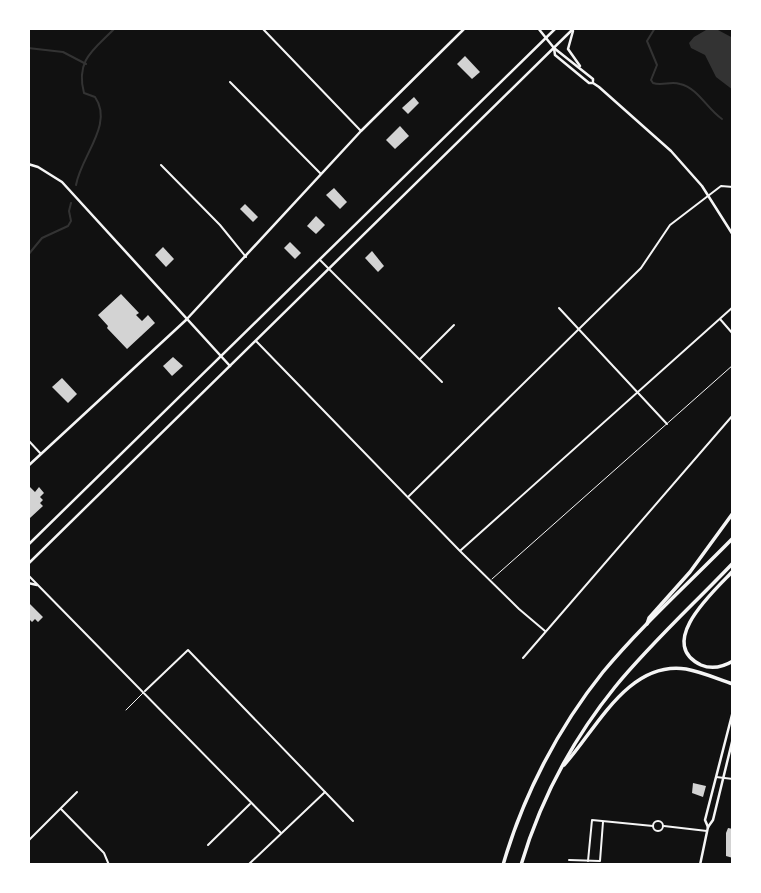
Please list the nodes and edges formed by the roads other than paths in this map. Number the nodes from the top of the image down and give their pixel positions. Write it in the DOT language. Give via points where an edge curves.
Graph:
graph roads {
  1 [pos="262,28"];
  2 [pos="465,28"];
  3 [pos="538,28"];
  4 [pos="556,28"];
  5 [pos="574,28"];
  6 [pos="547,38"];
  7 [pos="554,48"];
  8 [pos="586,73"];
  9 [pos="230,82"];
  10 [pos="593,82"];
  11 [pos="361,131"];
  12 [pos="28,164"];
  13 [pos="161,165"];
  14 [pos="321,174"];
  15 [pos="733,187"];
  16 [pos="708,195"];
  17 [pos="733,235"];
  18 [pos="246,257"];
  19 [pos="319,260"];
  20 [pos="328,269"];
  21 [pos="733,307"];
  22 [pos="559,308"];
  23 [pos="720,319"];
  24 [pos="186,320"];
  25 [pos="454,325"];
  26 [pos="579,329"];
  27 [pos="733,334"];
  28 [pos="255,341"];
  29 [pos="220,356"];
  30 [pos="419,359"];
  31 [pos="733,365"];
  32 [pos="230,366"];
  33 [pos="442,382"];
  34 [pos="638,391"];
  35 [pos="733,415"];
  36 [pos="667,424"];
  37 [pos="28,440"];
  38 [pos="41,454"];
  39 [pos="28,466"];
  40 [pos="408,497"];
  41 [pos="733,513"];
  42 [pos="733,538"];
  43 [pos="28,545"];
  44 [pos="460,551"];
  45 [pos="733,563"];
  46 [pos="28,564"];
  47 [pos="733,571"];
  48 [pos="28,575"];
  49 [pos="490,580"];
  50 [pos="28,583"];
  51 [pos="37,585"];
  52 [pos="646,628"];
  53 [pos="545,631"];
  54 [pos="523,658"];
  55 [pos="733,661"];
  56 [pos="733,684"];
  57 [pos="144,692"];
  58 [pos="126,710"];
  59 [pos="733,710"];
  60 [pos="733,737"];
  61 [pos="558,772"];
  62 [pos="715,777"];
  63 [pos="723,778"];
  64 [pos="733,779"];
  65 [pos="77,792"];
  66 [pos="325,792"];
  67 [pos="252,803"];
  68 [pos="61,809"];
  69 [pos="353,821"];
  70 [pos="603,821"];
  71 [pos="653,826"];
  72 [pos="664,826"];
  73 [pos="708,829"];
  74 [pos="281,833"];
  75 [pos="28,841"];
  76 [pos="208,845"];
  77 [pos="569,860"];
  78 [pos="588,861"];
  79 [pos="109,865"];
  80 [pos="248,865"];
  81 [pos="503,865"];
  82 [pos="521,865"];
  83 [pos="700,865"];
  1 -- 11 [label="street"];
  2 -- 11 [label="main road"];
  3 -- 6 [label="main road"];
  4 -- 6 [label="main road"];
  5 -- 7 [label="main road"];
  5 -- 8 [label="main road" via="569,52"];
  6 -- 7 [label="main road"];
  6 -- 19 [label="main road"];
  7 -- 8 [label="main road"];
  7 -- 10 [label="main road" via="555,55"];
  7 -- 20 [label="main road"];
  8 -- 10 [label="main road"];
  9 -- 14 [label="street"];
  10 -- 16 [label="main road" via="671,151"];
  11 -- 14 [label="main road"];
  12 -- 24 [label="main road" via="62,182"];
  13 -- 18 [label="street"];
  14 -- 18 [label="main road"];
  15 -- 16 [label="street" via="722,186"];
  16 -- 17 [label="main road"];
  16 -- 26 [label="street" via="670,225 648,260"];
  18 -- 24 [label="main road"];
  19 -- 20 [label="street"];
  19 -- 29 [label="main road"];
  20 -- 28 [label="main road"];
  20 -- 30 [label="street"];
  21 -- 23 [label="street"];
  22 -- 26 [label="street"];
  23 -- 27 [label="street"];
  23 -- 34 [label="street"];
  24 -- 29 [label="main road"];
  24 -- 38 [label="main road"];
  25 -- 30 [label="street"];
  26 -- 34 [label="street"];
  26 -- 40 [label="street"];
  28 -- 32 [label="main road"];
  28 -- 40 [label="street"];
  29 -- 32 [label="main road"];
  29 -- 43 [label="main road"];
  30 -- 33 [label="street"];
  31 -- 36 [label="lane"];
  32 -- 46 [label="main road"];
  34 -- 36 [label="street"];
  34 -- 44 [label="street"];
  35 -- 53 [label="street"];
  36 -- 49 [label="lane"];
  37 -- 38 [label="street"];
  38 -- 39 [label="main road"];
  40 -- 44 [label="street"];
  41 -- 52 [label="highway" via="649,618"];
  42 -- 52 [label="highway"];
  44 -- 49 [label="street"];
  45 -- 61 [label="highway" via="615,687"];
  47 -- 55 [label="highway" via="691,617 685,638 689,654 699,664 716,668"];
  48 -- 51 [label="street"];
  49 -- 53 [label="street"];
  50 -- 51 [label="main road"];
  51 -- 57 [label="street"];
  52 -- 81 [label="highway" via="605,671 564,728 532,789"];
  53 -- 54 [label="street"];
  56 -- 61 [label="highway" via="687,669 645,677 624,692"];
  57 -- 58 [label="lane"];
  57 -- 66 [label="street" via="188,650"];
  57 -- 67 [label="street"];
  59 -- 62 [label="main road"];
  60 -- 63 [label="main road"];
  61 -- 82 [label="highway"];
  62 -- 63 [label="street"];
  62 -- 73 [label="main road" via="705,820"];
  63 -- 64 [label="street"];
  63 -- 73 [label="main road"];
  65 -- 68 [label="street"];
  66 -- 69 [label="street"];
  66 -- 74 [label="street"];
  67 -- 74 [label="street"];
  67 -- 76 [label="street"];
  68 -- 75 [label="street"];
  68 -- 79 [label="street" via="104,853"];
  70 -- 71 [label="street"];
  70 -- 78 [label="street" via="600,861"];
  70 -- 78 [label="street" via="592,820"];
  71 -- 72 [label="street" via="658,831"];
  71 -- 72 [label="street" via="660,821"];
  72 -- 73 [label="street"];
  73 -- 83 [label="main road"];
  74 -- 80 [label="street"];
  77 -- 78 [label="street"];
}
